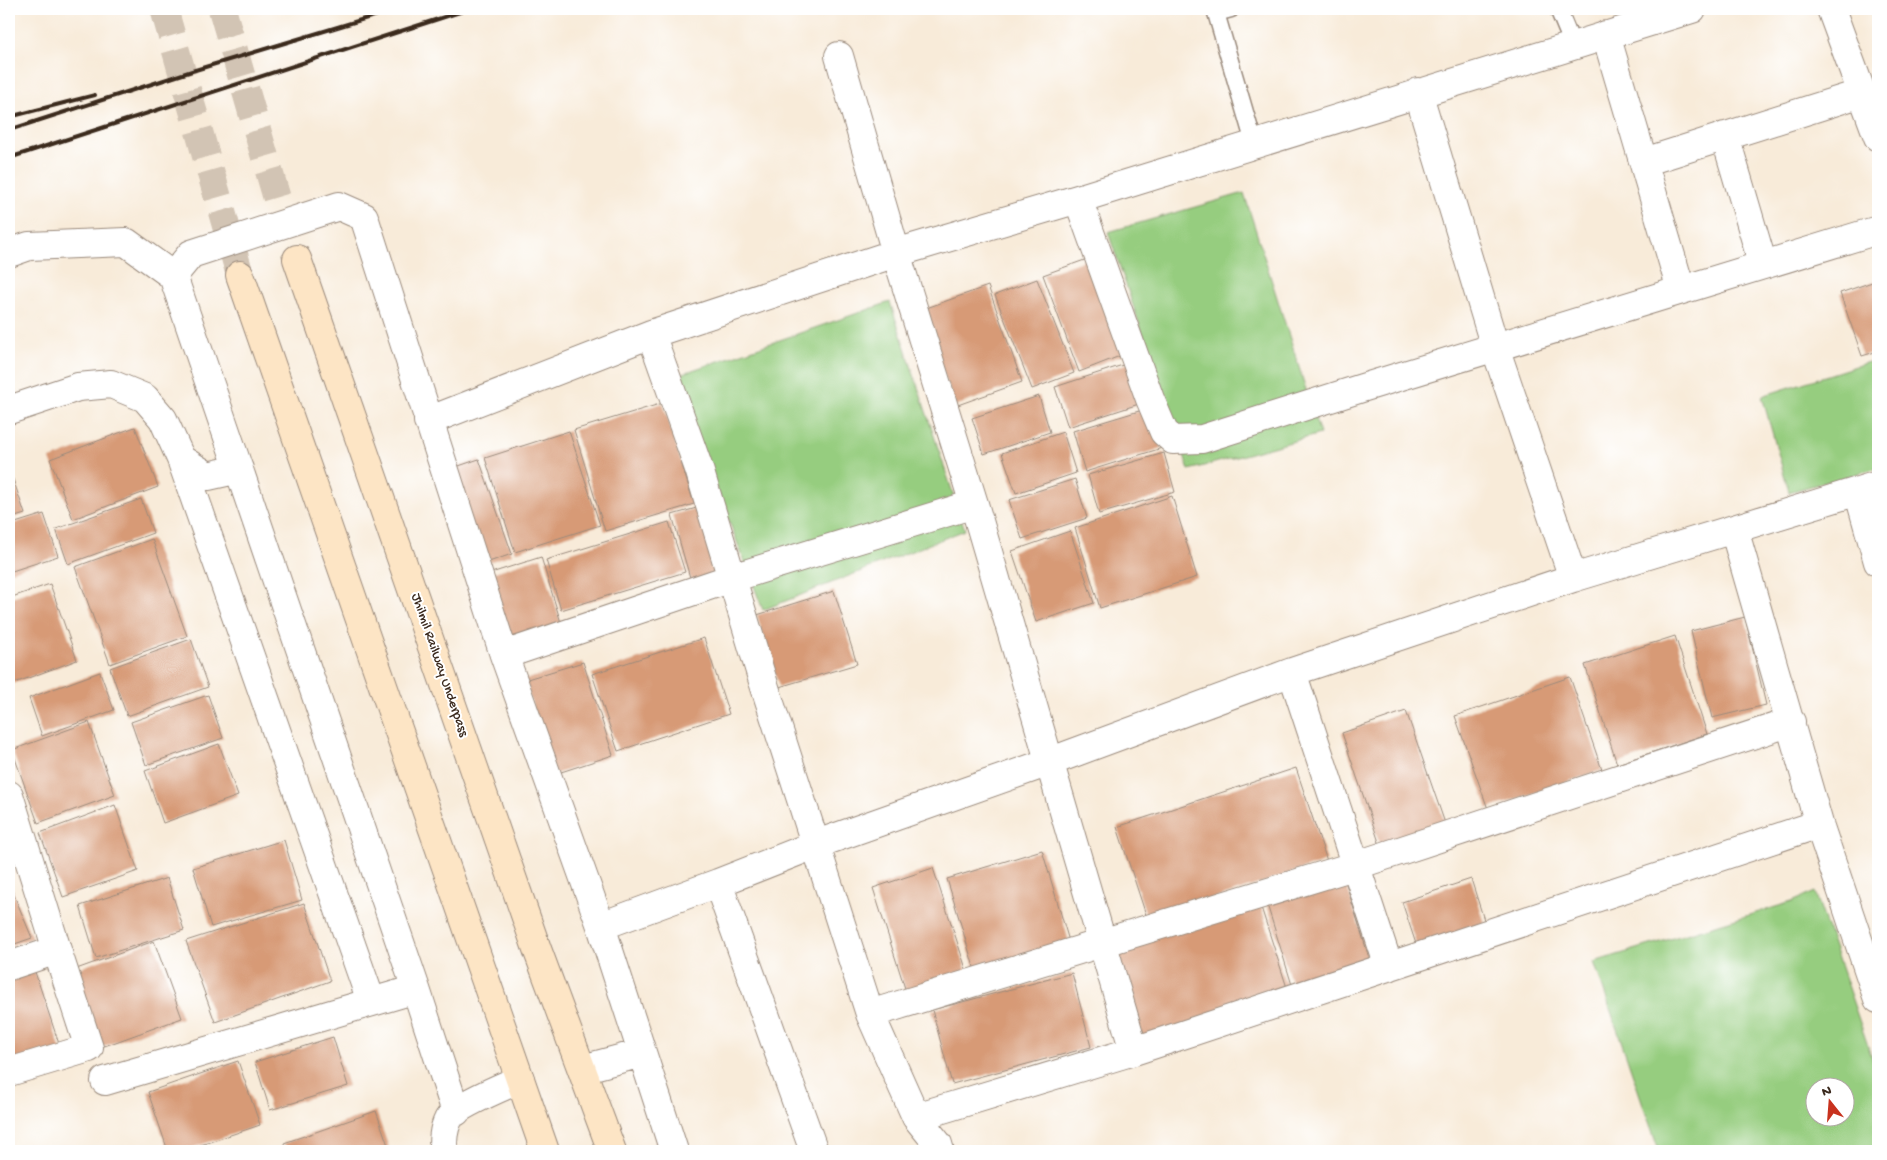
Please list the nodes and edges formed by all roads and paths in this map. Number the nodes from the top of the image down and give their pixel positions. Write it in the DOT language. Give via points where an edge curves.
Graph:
graph roads {
  1 [pos="1558,9"];
  2 [pos="1692,9"];
  3 [pos="1831,9"];
  4 [pos="1220,10"];
  5 [pos="1606,35"];
  6 [pos="1573,45"];
  7 [pos="840,56"];
  8 [pos="1418,92"];
  9 [pos="1862,93"];
  10 [pos="1725,136"];
  11 [pos="1878,137"];
  12 [pos="1254,143"];
  13 [pos="1644,162"];
  14 [pos="1078,199"];
  15 [pos="1878,230"];
  16 [pos="9,253"];
  17 [pos="896,254"];
  18 [pos="297,259"];
  19 [pos="1763,265"];
  20 [pos="240,275"];
  21 [pos="173,276"];
  22 [pos="1681,290"];
  23 [pos="651,334"];
  24 [pos="1496,347"];
  25 [pos="9,410"];
  26 [pos="428,421"];
  27 [pos="181,459"];
  28 [pos="238,469"];
  29 [pos="1868,488"];
  30 [pos="974,504"];
  31 [pos="1734,529"];
  32 [pos="1878,562"];
  33 [pos="732,578"];
  34 [pos="1573,578"];
  35 [pos="504,655"];
  36 [pos="1292,672"];
  37 [pos="1791,722"];
  38 [pos="1049,762"];
  39 [pos="9,795"];
  40 [pos="1819,824"];
  41 [pos="817,844"];
  42 [pos="1357,866"];
  43 [pos="718,883"];
  44 [pos="600,926"];
  45 [pos="1102,942"];
  46 [pos="57,950"];
  47 [pos="9,966"];
  48 [pos="1389,966"];
  49 [pos="416,989"];
  50 [pos="1878,999"];
  51 [pos="371,1001"];
  52 [pos="870,1014"];
  53 [pos="1134,1051"];
  54 [pos="642,1053"];
  55 [pos="582,1070"];
  56 [pos="9,1072"];
  57 [pos="520,1079"];
  58 [pos="104,1081"];
  59 [pos="456,1112"];
  60 [pos="916,1117"];
  61 [pos="443,1151"];
  62 [pos="544,1151"];
  63 [pos="612,1151"];
  64 [pos="674,1151"];
  65 [pos="814,1151"];
  66 [pos="940,1151"];
  1 -- 6 [label="lane"];
  2 -- 5 [label="street"];
  3 -- 9 [label="street"];
  4 -- 12 [label="lane"];
  5 -- 6 [label="street"];
  5 -- 13 [label="street"];
  6 -- 8 [label="street"];
  7 -- 17 [label="street"];
  8 -- 12 [label="street"];
  8 -- 24 [label="street"];
  9 -- 10 [label="street"];
  9 -- 11 [label="street"];
  10 -- 13 [label="street"];
  10 -- 19 [label="street"];
  12 -- 14 [label="street"];
  13 -- 22 [label="street"];
  14 -- 17 [label="street"];
  14 -- 24 [label="street" via="1150,399 1164,432 1173,440 1202,439"];
  15 -- 19 [label="street"];
  16 -- 21 [label="street" via="29,246 126,242"];
  17 -- 23 [label="street"];
  17 -- 30 [label="street"];
  18 -- 55 [label="main road, Jhilmil Railway Underpass"];
  19 -- 22 [label="street"];
  20 -- 57 [label="main road"];
  21 -- 26 [label="street" via="191,254 339,206 364,217"];
  21 -- 28 [label="street"];
  22 -- 24 [label="street"];
  23 -- 26 [label="street"];
  23 -- 33 [label="street" via="699,469"];
  24 -- 34 [label="street"];
  25 -- 27 [label="street" via="78,387 111,384 145,398 164,419"];
  26 -- 35 [label="street"];
  27 -- 28 [label="street" via="208,476"];
  27 -- 51 [label="street"];
  28 -- 49 [label="street"];
  29 -- 31 [label="street"];
  29 -- 32 [label="street"];
  30 -- 33 [label="street"];
  30 -- 38 [label="street"];
  31 -- 34 [label="street"];
  31 -- 37 [label="street"];
  33 -- 35 [label="street"];
  33 -- 41 [label="street"];
  34 -- 36 [label="street"];
  35 -- 44 [label="street"];
  36 -- 38 [label="street"];
  36 -- 42 [label="street"];
  37 -- 40 [label="street"];
  37 -- 42 [label="street"];
  38 -- 41 [label="street"];
  38 -- 45 [label="street"];
  39 -- 46 [label="street"];
  40 -- 48 [label="street"];
  40 -- 50 [label="street"];
  41 -- 43 [label="street"];
  41 -- 52 [label="street"];
  42 -- 45 [label="street"];
  42 -- 48 [label="street"];
  43 -- 44 [label="street"];
  43 -- 65 [label="street"];
  44 -- 54 [label="street"];
  45 -- 52 [label="street"];
  45 -- 53 [label="street"];
  46 -- 47 [label="street"];
  46 -- 56 [label="street" via="89,1048"];
  48 -- 53 [label="street"];
  49 -- 51 [label="street"];
  49 -- 59 [label="street"];
  51 -- 58 [label="street"];
  52 -- 60 [label="street"];
  53 -- 60 [label="street"];
  54 -- 55 [label="street"];
  54 -- 64 [label="street"];
  55 -- 63 [label="main road, Jhilmil Railway Underpass"];
  57 -- 59 [label="street"];
  57 -- 62 [label="main road"];
  59 -- 61 [label="street" via="448,1118"];
  60 -- 66 [label="street"];
}
